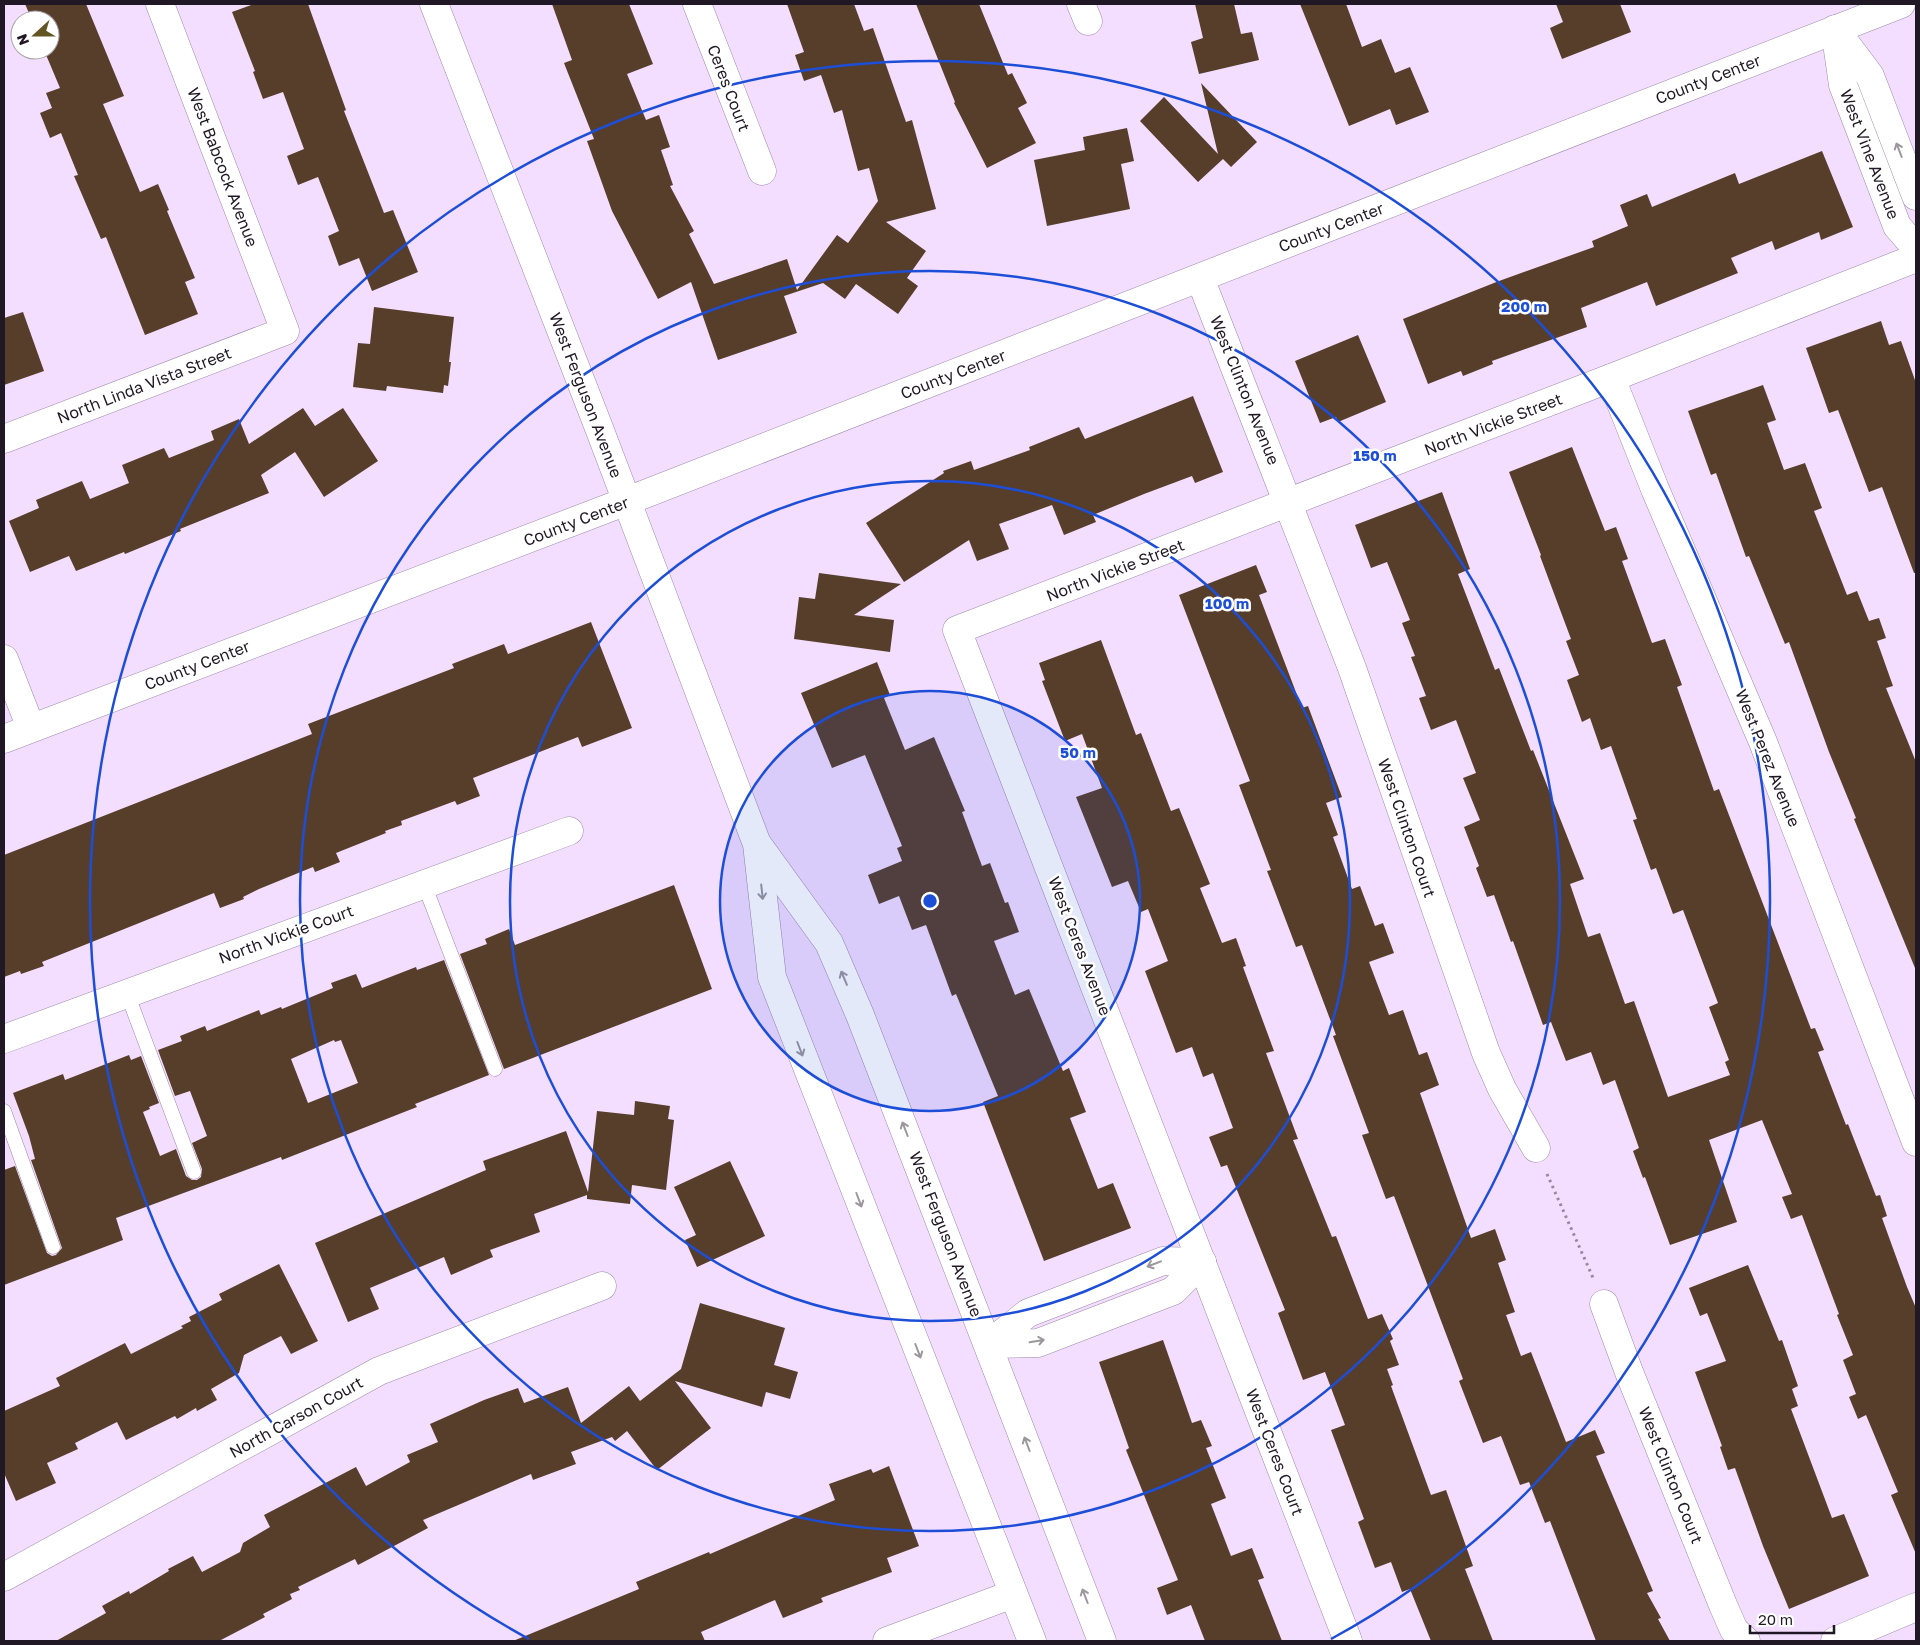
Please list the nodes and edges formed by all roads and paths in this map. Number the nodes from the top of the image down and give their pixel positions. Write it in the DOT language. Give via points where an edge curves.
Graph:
graph roads {
  1 [pos="160,4"];
  2 [pos="434,4"];
  3 [pos="697,4"];
  4 [pos="1901,4"];
  5 [pos="1835,30"];
  6 [pos="762,171"];
  7 [pos="1916,196"];
  8 [pos="1916,248"];
  9 [pos="1916,258"];
  10 [pos="1200,278"];
  11 [pos="285,331"];
  12 [pos="1611,378"];
  13 [pos="4,439"];
  14 [pos="627,501"];
  15 [pos="1288,503"];
  16 [pos="957,630"];
  17 [pos="4,659"];
  18 [pos="31,728"];
  19 [pos="4,739"];
  20 [pos="569,831"];
  21 [pos="757,844"];
  22 [pos="424,884"];
  23 [pos="127,993"];
  24 [pos="4,1039"];
  25 [pos="495,1068"];
  26 [pos="4,1111"];
  27 [pos="1916,1142"];
  28 [pos="1536,1148"];
  29 [pos="194,1172"];
  30 [pos="53,1247"];
  31 [pos="1202,1262"];
  32 [pos="602,1286"];
  33 [pos="1604,1304"];
  34 [pos="989,1344"];
  35 [pos="4,1578"];
  36 [pos="1013,1594"];
  37 [pos="1916,1607"];
  38 [pos="887,1641"];
  39 [pos="1032,1641"];
  40 [pos="1102,1641"];
  41 [pos="1348,1641"];
  42 [pos="1746,1641"];
  43 [pos="1835,1641"];
  1 -- 11 [label="street, West Babcock Avenue"];
  2 -- 14 [label="street, West Ferguson Avenue"];
  3 -- 6 [label="street, Ceres Court"];
  4 -- 5 [label="street, County Center"];
  7 -- 5 [label="street, West Vine Avenue, one-way" via="1870,76"];
  5 -- 8 [label="street, West Vine Avenue" via="1843,85 1897,226"];
  5 -- 10 [label="street, County Center"];
  9 -- 12 [label="street, North Vickie Street"];
  10 -- 14 [label="street, County Center"];
  10 -- 15 [label="street, West Clinton Avenue"];
  11 -- 13 [label="street, North Linda Vista Street"];
  12 -- 15 [label="street, North Vickie Street"];
  12 -- 27 [label="street, West Perez Avenue" via="1763,742"];
  14 -- 18 [label="street, County Center"];
  14 -- 21 [label="street, West Ferguson Avenue"];
  15 -- 16 [label="street, North Vickie Street"];
  15 -- 28 [label="street, West Clinton Court" via="1356,677 1486,1053 1502,1089"];
  16 -- 31 [label="street, West Ceres Avenue"];
  17 -- 18 [label="street"];
  18 -- 19 [label="street, County Center"];
  20 -- 22 [label="street, North Vickie Court"];
  34 -- 21 [label="street, West Ferguson Avenue, one-way" via="829,943"];
  21 -- 36 [label="street, West Ferguson Avenue, one-way" via="772,977"];
  22 -- 23 [label="street, North Vickie Court"];
  22 -- 25 [label="lane"];
  23 -- 24 [label="street, North Vickie Court"];
  23 -- 29 [label="lane"];
  26 -- 30 [label="lane"];
  28 -- 33 [label="path"];
  31 -- 34 [label="street" via="1173,1291 1038,1342"];
  31 -- 41 [label="street, West Ceres Court"];
  32 -- 35 [label="street, North Carson Court" via="380,1371"];
  33 -- 42 [label="street, West Clinton Court" via="1723,1605 1734,1630"];
  40 -- 34 [label="street, West Ferguson Avenue, one-way"];
  36 -- 38 [label="street"];
  36 -- 39 [label="street, West Ferguson Avenue"];
  37 -- 43 [label="street"];
}
